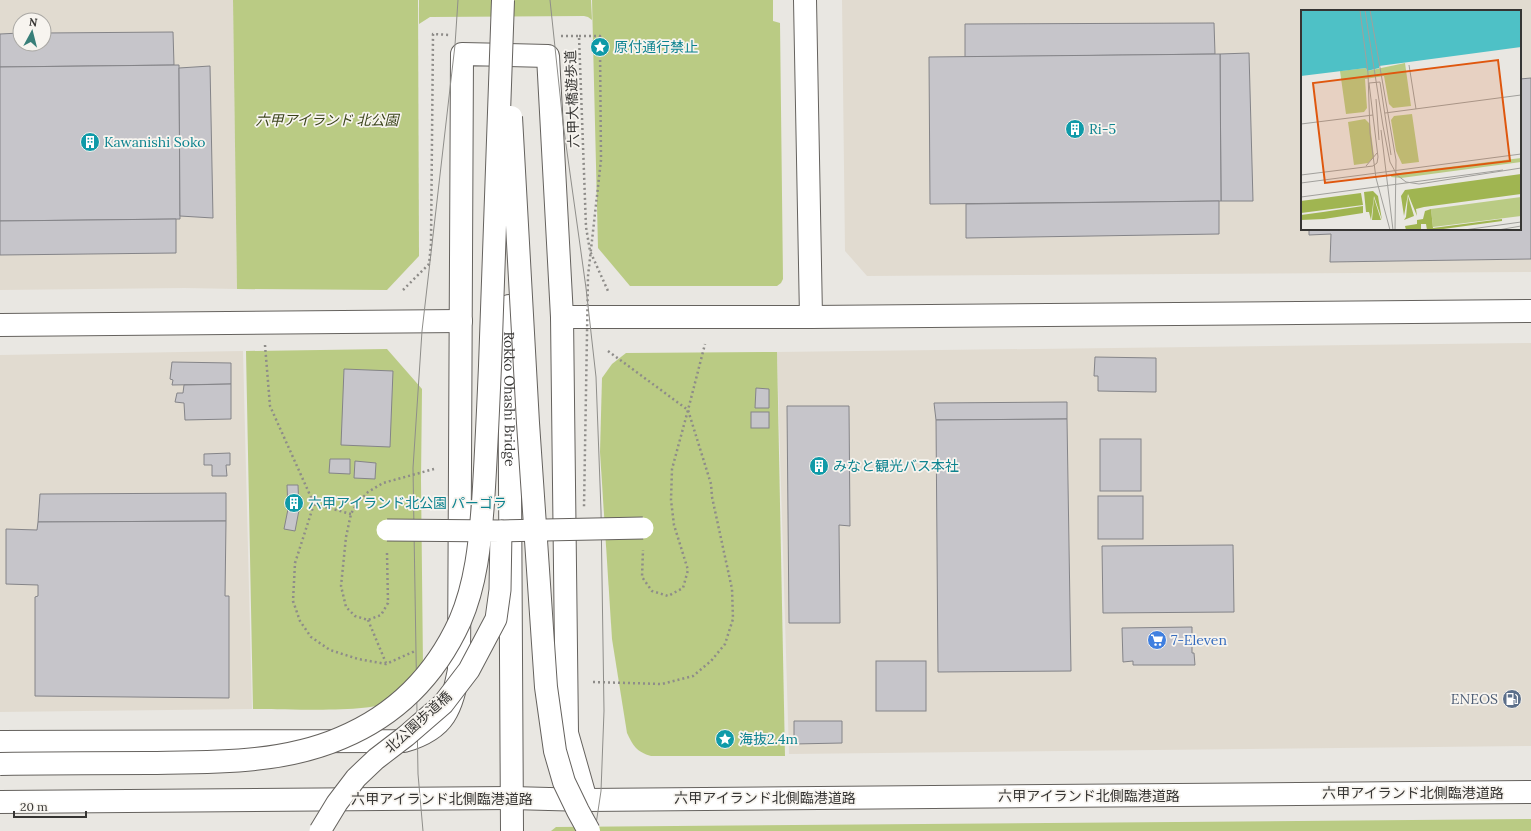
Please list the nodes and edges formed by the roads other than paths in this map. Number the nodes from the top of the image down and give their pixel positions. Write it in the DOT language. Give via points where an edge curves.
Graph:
graph roads {
  1 [pos="505,0"];
  2 [pos="805,0"];
  3 [pos="1531,311"];
  4 [pos="562,317"];
  5 [pos="811,317"];
  6 [pos="460,321"];
  7 [pos="0,325"];
  8 [pos="643,528"];
  9 [pos="387,530"];
  10 [pos="501,531"];
  11 [pos="0,742"];
  12 [pos="0,764"];
  13 [pos="1531,792"];
  14 [pos="512,798"];
  15 [pos="586,800"];
  16 [pos="0,802"];
  17 [pos="320,831"];
  18 [pos="512,831"];
  19 [pos="589,831"];
  1 -- 12 [label="street, bridge" via="482,520 477,560 468,597 448,644 431,670 412,693 392,710 367,726 305,751 272,757 213,762"];
  1 -- 14 [label="street, Rokko Ohashi Bridge"];
  1 -- 19 [label="street, bridge" via="528,423 546,687 555,751 564,782"];
  2 -- 5 [label="street"];
  3 -- 5 [label="street"];
  4 -- 5 [label="street"];
  4 -- 6 [label="street" via="548,56 462,54"];
  4 -- 15 [label="street" via="567,733"];
  6 -- 7 [label="street"];
  6 -- 11 [label="street" via="459,670 454,696 448,712 440,722 417,737 404,741"];
  8 -- 10 [label="street, bridge"];
  9 -- 10 [label="street, bridge"];
  10 -- 17 [label="street, 北公園歩道橋, bridge" via="500,590 496,619 470,670 443,704 356,778"];
  13 -- 15 [label="street, 六甲アイランド北側臨港道路"];
  14 -- 15 [label="street, 六甲アイランド北側臨港道路"];
  14 -- 16 [label="street, 六甲アイランド北側臨港道路"];
  14 -- 18 [label="street, Rokko Ohashi Bridge"];
}
